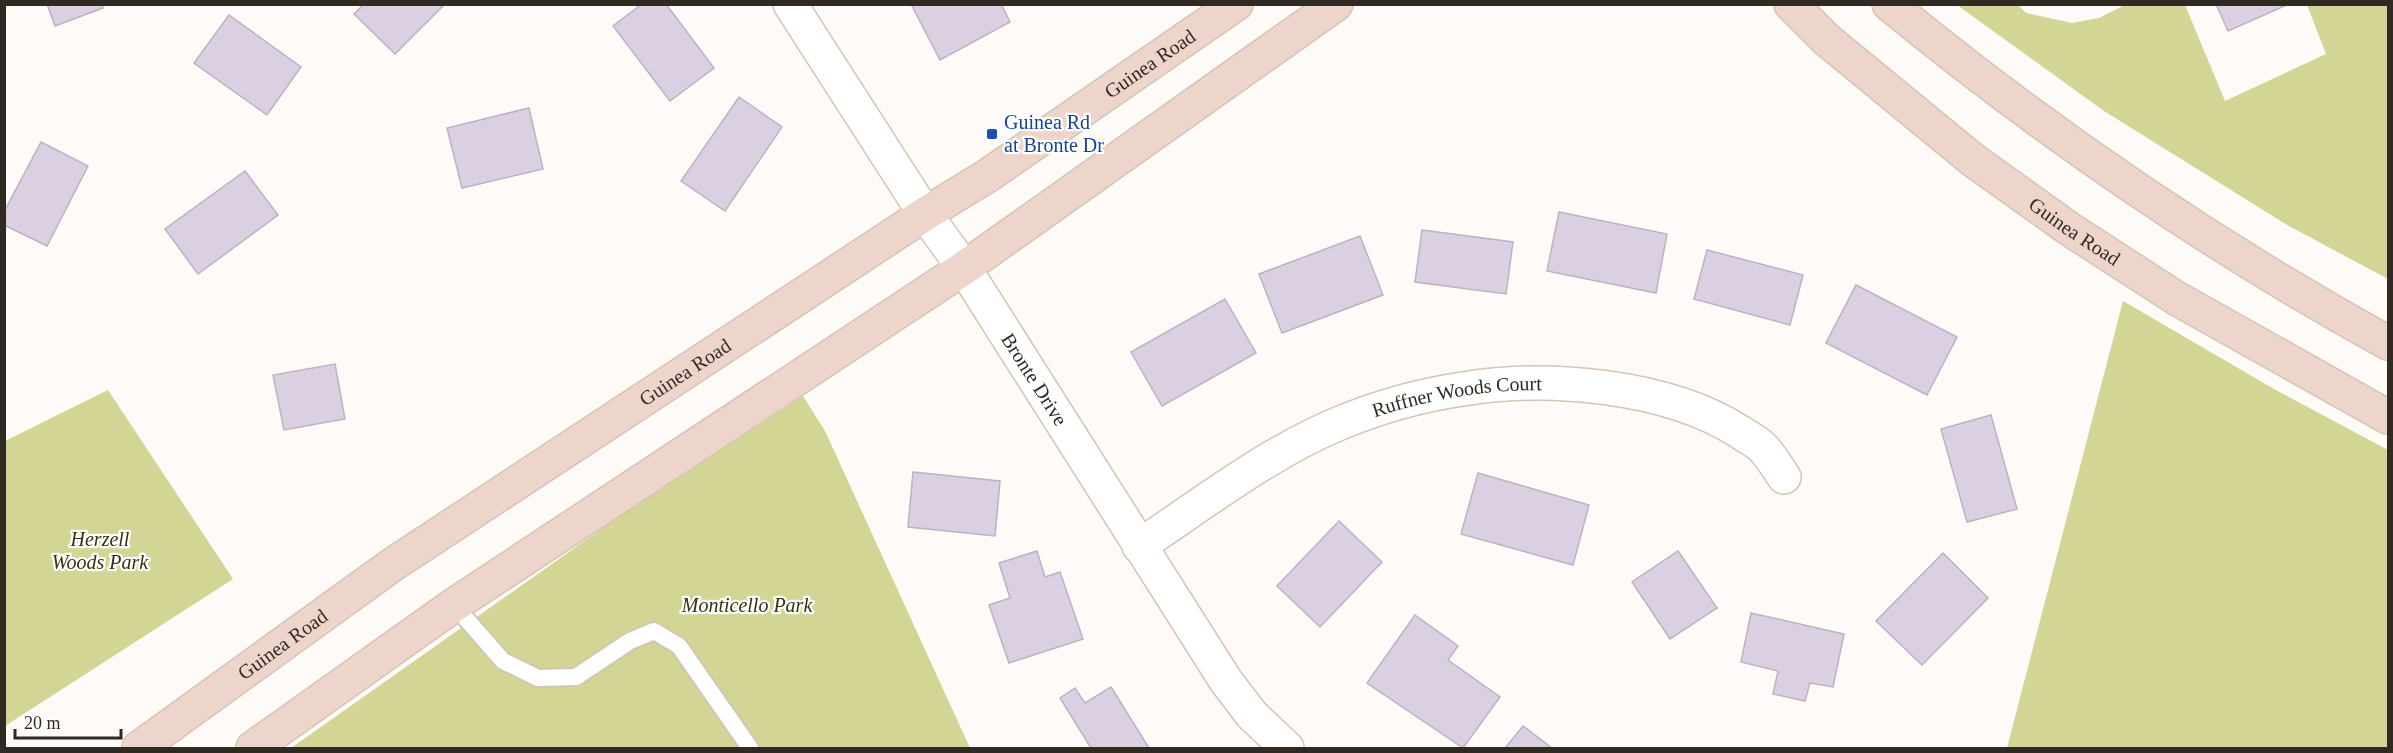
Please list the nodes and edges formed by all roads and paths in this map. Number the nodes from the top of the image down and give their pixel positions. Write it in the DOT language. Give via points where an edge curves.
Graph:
graph roads {
  1 [pos="790,4"];
  2 [pos="1236,4"];
  3 [pos="1336,4"];
  4 [pos="1783,4"];
  5 [pos="1791,4"];
  6 [pos="1889,4"];
  7 [pos="1827,40"];
  8 [pos="925,214"];
  9 [pos="964,268"];
  10 [pos="2388,343"];
  11 [pos="2388,417"];
  12 [pos="1784,477"];
  13 [pos="1139,546"];
  14 [pos="454,605"];
  15 [pos="139,748"];
  16 [pos="253,748"];
  17 [pos="750,748"];
  18 [pos="1287,748"];
  1 -- 8 [label="street, Bronte Drive"];
  2 -- 8 [label="main road, Guinea Road" via="987,176"];
  3 -- 9 [label="main road"];
  4 -- 7 [label="main road"];
  5 -- 7 [label="main road, Guinea Road"];
  6 -- 10 [label="main road" via="1959,62 2108,169 2236,254"];
  7 -- 11 [label="main road, Guinea Road" via="1973,160 2068,228 2176,298"];
  8 -- 9 [label="street, Bronte Drive"];
  8 -- 15 [label="main road, Guinea Road" via="392,565"];
  9 -- 13 [label="street, Bronte Drive"];
  9 -- 14 [label="main road"];
  12 -- 13 [label="street, Ruffner Woods Court" via="1762,447 1714,416 1684,404 1588,386 1506,384 1451,391 1378,409 1338,424 1273,458"];
  13 -- 18 [label="street, Bronte Drive" via="1226,681 1252,715"];
  14 -- 16 [label="main road"];
  14 -- 17 [label="lane" via="503,661 538,678 576,677 630,641 654,632 679,646"];
}
